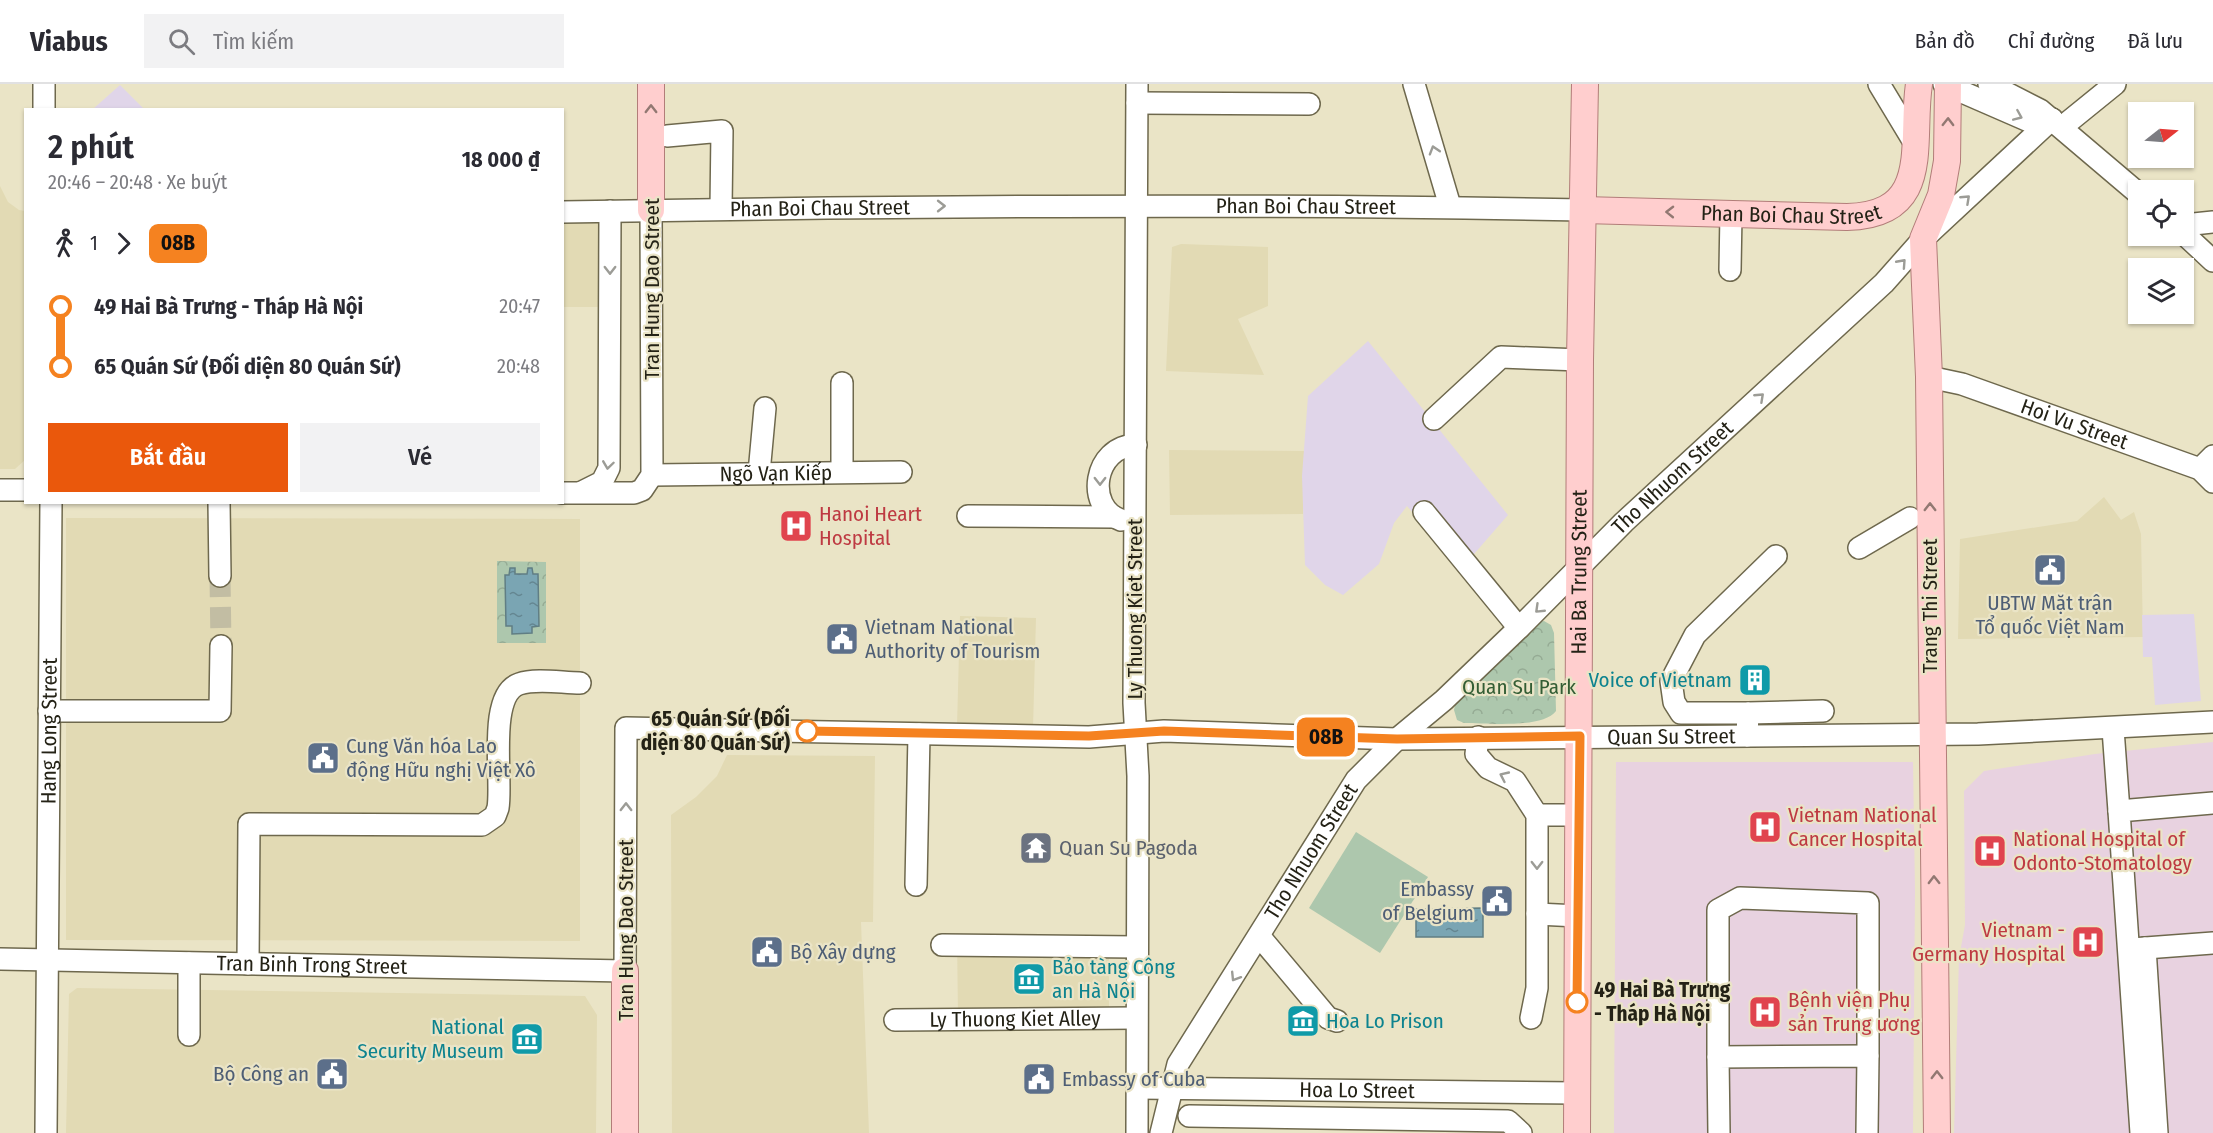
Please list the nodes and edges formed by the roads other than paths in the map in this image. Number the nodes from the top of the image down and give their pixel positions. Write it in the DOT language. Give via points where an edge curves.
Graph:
graph roads {
  1 [pos="44,84"];
  2 [pos="651,84"];
  3 [pos="1414,84"];
  4 [pos="1585,84"];
  5 [pos="1879,84"];
  6 [pos="1918,84"];
  7 [pos="1989,84"];
  8 [pos="2028,84"];
  9 [pos="2115,84"];
  10 [pos="1947,85"];
  11 [pos="1137,93"];
  12 [pos="1309,104"];
  13 [pos="44,108"];
  14 [pos="2051,119"];
  15 [pos="667,136"];
  16 [pos="1917,147"];
  17 [pos="2128,185"];
  18 [pos="1450,206"];
  19 [pos="721,208"];
  20 [pos="1137,208"];
  21 [pos="651,210"];
  22 [pos="1583,210"];
  23 [pos="610,211"];
  24 [pos="564,212"];
  25 [pos="1731,214"];
  26 [pos="2213,222"];
  27 [pos="2194,224"];
  28 [pos="1923,239"];
  29 [pos="2194,242"];
  30 [pos="2210,254"];
  31 [pos="1730,270"];
  32 [pos="1580,360"];
  33 [pos="1929,377"];
  34 [pos="842,383"];
  35 [pos="765,408"];
  36 [pos="1434,419"];
  37 [pos="1136,445"];
  38 [pos="2209,469"];
  39 [pos="842,472"];
  40 [pos="901,472"];
  41 [pos="759,473"];
  42 [pos="647,483"];
  43 [pos="0,490"];
  44 [pos="24,490"];
  45 [pos="571,493"];
  46 [pos="51,504"];
  47 [pos="219,504"];
  48 [pos="1424,512"];
  49 [pos="969,516"];
  50 [pos="1910,518"];
  51 [pos="1124,519"];
  52 [pos="1859,548"];
  53 [pos="1776,556"];
  54 [pos="1581,568"];
  55 [pos="220,576"];
  56 [pos="1519,628"];
  57 [pos="221,646"];
  58 [pos="580,683"];
  59 [pos="49,711"];
  60 [pos="1823,711"];
  61 [pos="1748,713"];
  62 [pos="2213,722"];
  63 [pos="626,728"];
  64 [pos="2113,729"];
  65 [pos="1136,733"];
  66 [pos="919,734"];
  67 [pos="1932,734"];
  68 [pos="1580,736"];
  69 [pos="1747,736"];
  70 [pos="1478,737"];
  71 [pos="1397,739"];
  72 [pos="2213,803"];
  73 [pos="2119,812"];
  74 [pos="1537,815"];
  75 [pos="1580,815"];
  76 [pos="916,885"];
  77 [pos="1537,914"];
  78 [pos="1578,916"];
  79 [pos="1260,937"];
  80 [pos="2213,943"];
  81 [pos="942,945"];
  82 [pos="1136,947"];
  83 [pos="2136,949"];
  84 [pos="0,959"];
  85 [pos="47,960"];
  86 [pos="189,963"];
  87 [pos="248,964"];
  88 [pos="625,970"];
  89 [pos="1136,1018"];
  90 [pos="1531,1018"];
  91 [pos="895,1020"];
  92 [pos="1337,1021"];
  93 [pos="189,1035"];
  94 [pos="1868,1056"];
  95 [pos="1718,1057"];
  96 [pos="1138,1088"];
  97 [pos="1172,1089"];
  98 [pos="1576,1093"];
  99 [pos="1189,1116"];
  100 [pos="1247,1125"];
  101 [pos="1356,1126"];
  102 [pos="46,1133"];
  103 [pos="625,1133"];
  104 [pos="1137,1133"];
  105 [pos="1161,1133"];
  106 [pos="1521,1133"];
  107 [pos="1577,1133"];
  108 [pos="1719,1133"];
  109 [pos="1867,1133"];
  110 [pos="1937,1133"];
  111 [pos="2141,1133"];
  112 [pos="2157,1133"];
  1 -- 13 [label="street"];
  21 -- 2 [label="main road, Tran Hung Dao Street, one-way"];
  18 -- 3 [label="street, one-way"];
  4 -- 22 [label="main road, Hai Ba Trung Street"];
  5 -- 16 [label="street"];
  6 -- 16 [label="main road, Phan Boi Chau Street"];
  7 -- 14 [label="street"];
  8 -- 14 [label="street"];
  9 -- 14 [label="street, Tho Nhuom Street"];
  10 -- 14 [label="street, one-way" via="2029,121"];
  28 -- 10 [label="main road, Trang Thi Street, one-way" via="1941,195 1947,161"];
  11 -- 12 [label="street"];
  11 -- 20 [label="street, Ly Thuong Kiet Street"];
  14 -- 17 [label="street"];
  28 -- 14 [label="street, Tho Nhuom Street, one-way"];
  15 -- 19 [label="street" via="723,132"];
  16 -- 25 [label="main road, Phan Boi Chau Street" via="1908,185 1898,200 1878,214"];
  18 -- 20 [label="street, Phan Boi Chau Street"];
  18 -- 22 [label="street, Phan Boi Chau Street"];
  19 -- 20 [label="street, Phan Boi Chau Street, one-way"];
  19 -- 21 [label="street, Phan Boi Chau Street"];
  20 -- 37 [label="street, Ly Thuong Kiet Street"];
  21 -- 23 [label="street, Phan Boi Chau Street"];
  21 -- 42 [label="street, Tran Hung Dao Street"];
  25 -- 22 [label="main road, Phan Boi Chau Street, one-way"];
  22 -- 32 [label="main road, Hai Ba Trung Street"];
  23 -- 24 [label="street, Phan Boi Chau Street"];
  23 -- 45 [label="street, one-way" via="609,468 602,482"];
  25 -- 31 [label="street"];
  26 -- 27 [label="street"];
  28 -- 33 [label="main road, Trang Thi Street"];
  54 -- 28 [label="street, Tho Nhuom Street, one-way" via="1624,522 1884,284"];
  29 -- 30 [label="street"];
  32 -- 36 [label="street" via="1501,357"];
  32 -- 54 [label="main road, Hai Ba Trung Street"];
  33 -- 38 [label="street, Hoi Vu Street" via="1962,384"];
  67 -- 33 [label="main road, Trang Thi Street, one-way"];
  34 -- 39 [label="street"];
  35 -- 41 [label="street"];
  37 -- 51 [label="street, Ly Thuong Kiet Street"];
  37 -- 51 [label="street, one-way" via="1116,449 1100,468 1101,502"];
  39 -- 40 [label="street, Ngõ Vạn Kiếp"];
  39 -- 41 [label="street, Ngõ Vạn Kiếp"];
  41 -- 42 [label="street, Ngõ Vạn Kiếp"];
  42 -- 45 [label="street, Ngõ Vạn Kiếp" via="626,494"];
  43 -- 44 [label="street"];
  46 -- 59 [label="street, Hang Long Street"];
  47 -- 55 [label="street"];
  48 -- 56 [label="street"];
  49 -- 51 [label="street"];
  50 -- 52 [label="street"];
  51 -- 65 [label="street, Ly Thuong Kiet Street"];
  53 -- 61 [label="street" via="1695,635 1671,681 1674,702 1681,713"];
  54 -- 56 [label="street, Tho Nhuom Street, one-way"];
  54 -- 68 [label="main road, Hai Ba Trung Street"];
  56 -- 71 [label="street, Tho Nhuom Street"];
  57 -- 59 [label="street" via="220,711"];
  58 -- 87 [label="street" via="519,684 505,694 500,711 498,808 495,816 482,825 249,824"];
  59 -- 85 [label="street, Hang Long Street"];
  60 -- 61 [label="street"];
  61 -- 69 [label="street"];
  62 -- 64 [label="street, Quan Su Street"];
  63 -- 66 [label="street, Quan Su Street"];
  88 -- 63 [label="street, Tran Hung Dao Street, one-way"];
  64 -- 67 [label="street, Quan Su Street"];
  64 -- 73 [label="street"];
  65 -- 66 [label="street, Quan Su Street"];
  65 -- 71 [label="street, Quan Su Street"];
  65 -- 82 [label="street, Ly Thuong Kiet Street"];
  66 -- 76 [label="street"];
  67 -- 69 [label="street, Quan Su Street"];
  110 -- 67 [label="main road, Trang Thi Street, one-way"];
  68 -- 69 [label="street, Quan Su Street"];
  68 -- 70 [label="street, Quan Su Street"];
  68 -- 75 [label="main road, Hai Ba Trung Street"];
  70 -- 71 [label="street, Quan Su Street"];
  74 -- 70 [label="street, one-way" via="1515,781 1488,768 1476,754"];
  71 -- 79 [label="street, Tho Nhuom Street" via="1356,780"];
  72 -- 73 [label="street"];
  73 -- 83 [label="street"];
  74 -- 75 [label="street"];
  74 -- 77 [label="street, one-way"];
  75 -- 78 [label="main road, Hai Ba Trung Street"];
  77 -- 78 [label="street"];
  77 -- 90 [label="street" via="1537,988"];
  78 -- 98 [label="main road, Hai Ba Trung Street"];
  79 -- 92 [label="street" via="1328,1018"];
  79 -- 97 [label="street, Tho Nhuom Street, one-way" via="1178,1064"];
  80 -- 83 [label="street"];
  81 -- 82 [label="street"];
  82 -- 89 [label="street, Ly Thuong Kiet Street"];
  83 -- 111 [label="street"];
  83 -- 112 [label="street"];
  84 -- 85 [label="street, Tran Binh Trong Street"];
  85 -- 86 [label="street, Tran Binh Trong Street"];
  85 -- 102 [label="street, Hang Long Street"];
  86 -- 87 [label="street, Tran Binh Trong Street"];
  86 -- 93 [label="street"];
  87 -- 88 [label="street, Tran Binh Trong Street"];
  88 -- 103 [label="main road, Tran Hung Dao Street"];
  89 -- 91 [label="street, Ly Thuong Kiet Alley"];
  89 -- 96 [label="street, Ly Thuong Kiet Street"];
  94 -- 95 [label="street"];
  94 -- 95 [label="street" via="1868,903 1740,898 1718,910"];
  94 -- 109 [label="street"];
  95 -- 108 [label="street"];
  96 -- 97 [label="street, Hoa Lo Street"];
  96 -- 104 [label="street, Ly Thuong Kiet Street"];
  97 -- 98 [label="street, Hoa Lo Street"];
  97 -- 105 [label="street, Tho Nhuom Street"];
  98 -- 107 [label="main road, Hai Ba Trung Street"];
  99 -- 100 [label="street"];
  100 -- 101 [label="street"];
  101 -- 106 [label="street" via="1508,1121"];
}
